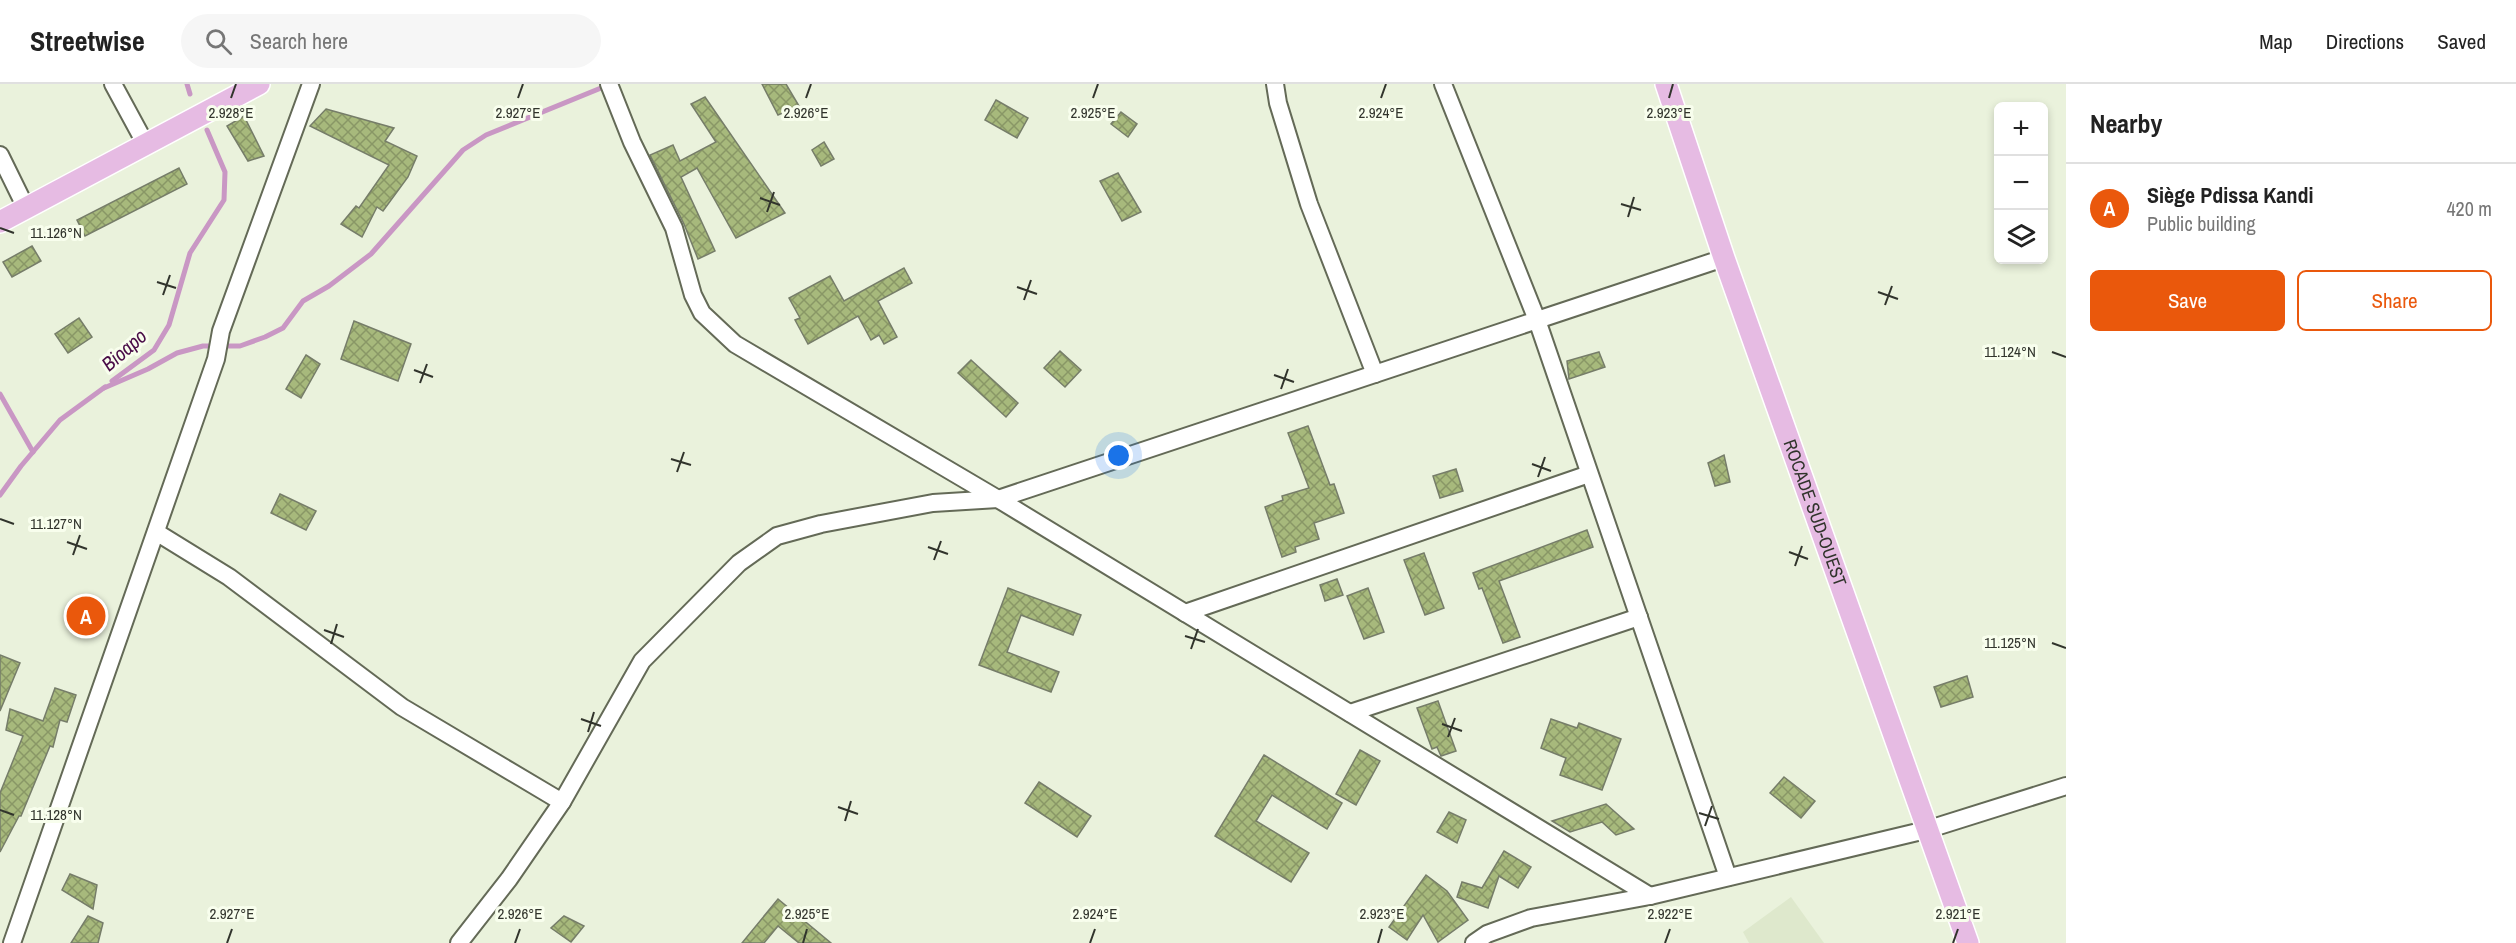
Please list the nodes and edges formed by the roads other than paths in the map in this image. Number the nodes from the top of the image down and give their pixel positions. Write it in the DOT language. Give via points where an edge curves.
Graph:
graph roads {
  1 [pos="113,84"];
  2 [pos="259,84"];
  3 [pos="311,84"];
  4 [pos="609,84"];
  5 [pos="1275,84"];
  6 [pos="1443,84"];
  7 [pos="1666,84"];
  8 [pos="145,143"];
  9 [pos="0,155"];
  10 [pos="26,208"];
  11 [pos="0,222"];
  12 [pos="1724,258"];
  13 [pos="1537,320"];
  14 [pos="1375,374"];
  15 [pos="1589,474"];
  16 [pos="998,499"];
  17 [pos="156,532"];
  18 [pos="1185,613"];
  19 [pos="1639,618"];
  20 [pos="1350,713"];
  21 [pos="2066,786"];
  22 [pos="562,802"];
  23 [pos="1926,830"];
  24 [pos="1728,877"];
  25 [pos="1650,896"];
  26 [pos="12,943"];
  27 [pos="459,943"];
  28 [pos="1474,943"];
  29 [pos="1968,943"];
  1 -- 8 [label="street"];
  2 -- 8 [label="main road"];
  3 -- 17 [label="street" via="221,331 216,359"];
  4 -- 16 [label="street" via="674,228 702,313 750,354"];
  5 -- 14 [label="street" via="1309,204"];
  6 -- 13 [label="street"];
  7 -- 12 [label="main road, ROCADE SUD-OUEST"];
  8 -- 10 [label="main road"];
  9 -- 10 [label="street"];
  10 -- 11 [label="main road"];
  12 -- 13 [label="street"];
  12 -- 23 [label="main road, ROCADE SUD-OUEST"];
  13 -- 14 [label="street"];
  13 -- 15 [label="street"];
  14 -- 16 [label="street"];
  15 -- 18 [label="street"];
  15 -- 19 [label="street"];
  16 -- 18 [label="street"];
  16 -- 22 [label="street" via="933,503 777,536 739,563 642,661"];
  17 -- 22 [label="street" via="229,577 402,707"];
  17 -- 26 [label="street"];
  18 -- 20 [label="street"];
  19 -- 20 [label="street"];
  19 -- 24 [label="street"];
  20 -- 25 [label="street"];
  21 -- 23 [label="street"];
  22 -- 27 [label="street"];
  23 -- 24 [label="street"];
  23 -- 29 [label="main road, ROCADE SUD-OUEST"];
  24 -- 25 [label="street"];
  25 -- 28 [label="street" via="1531,918 1487,934"];
}
